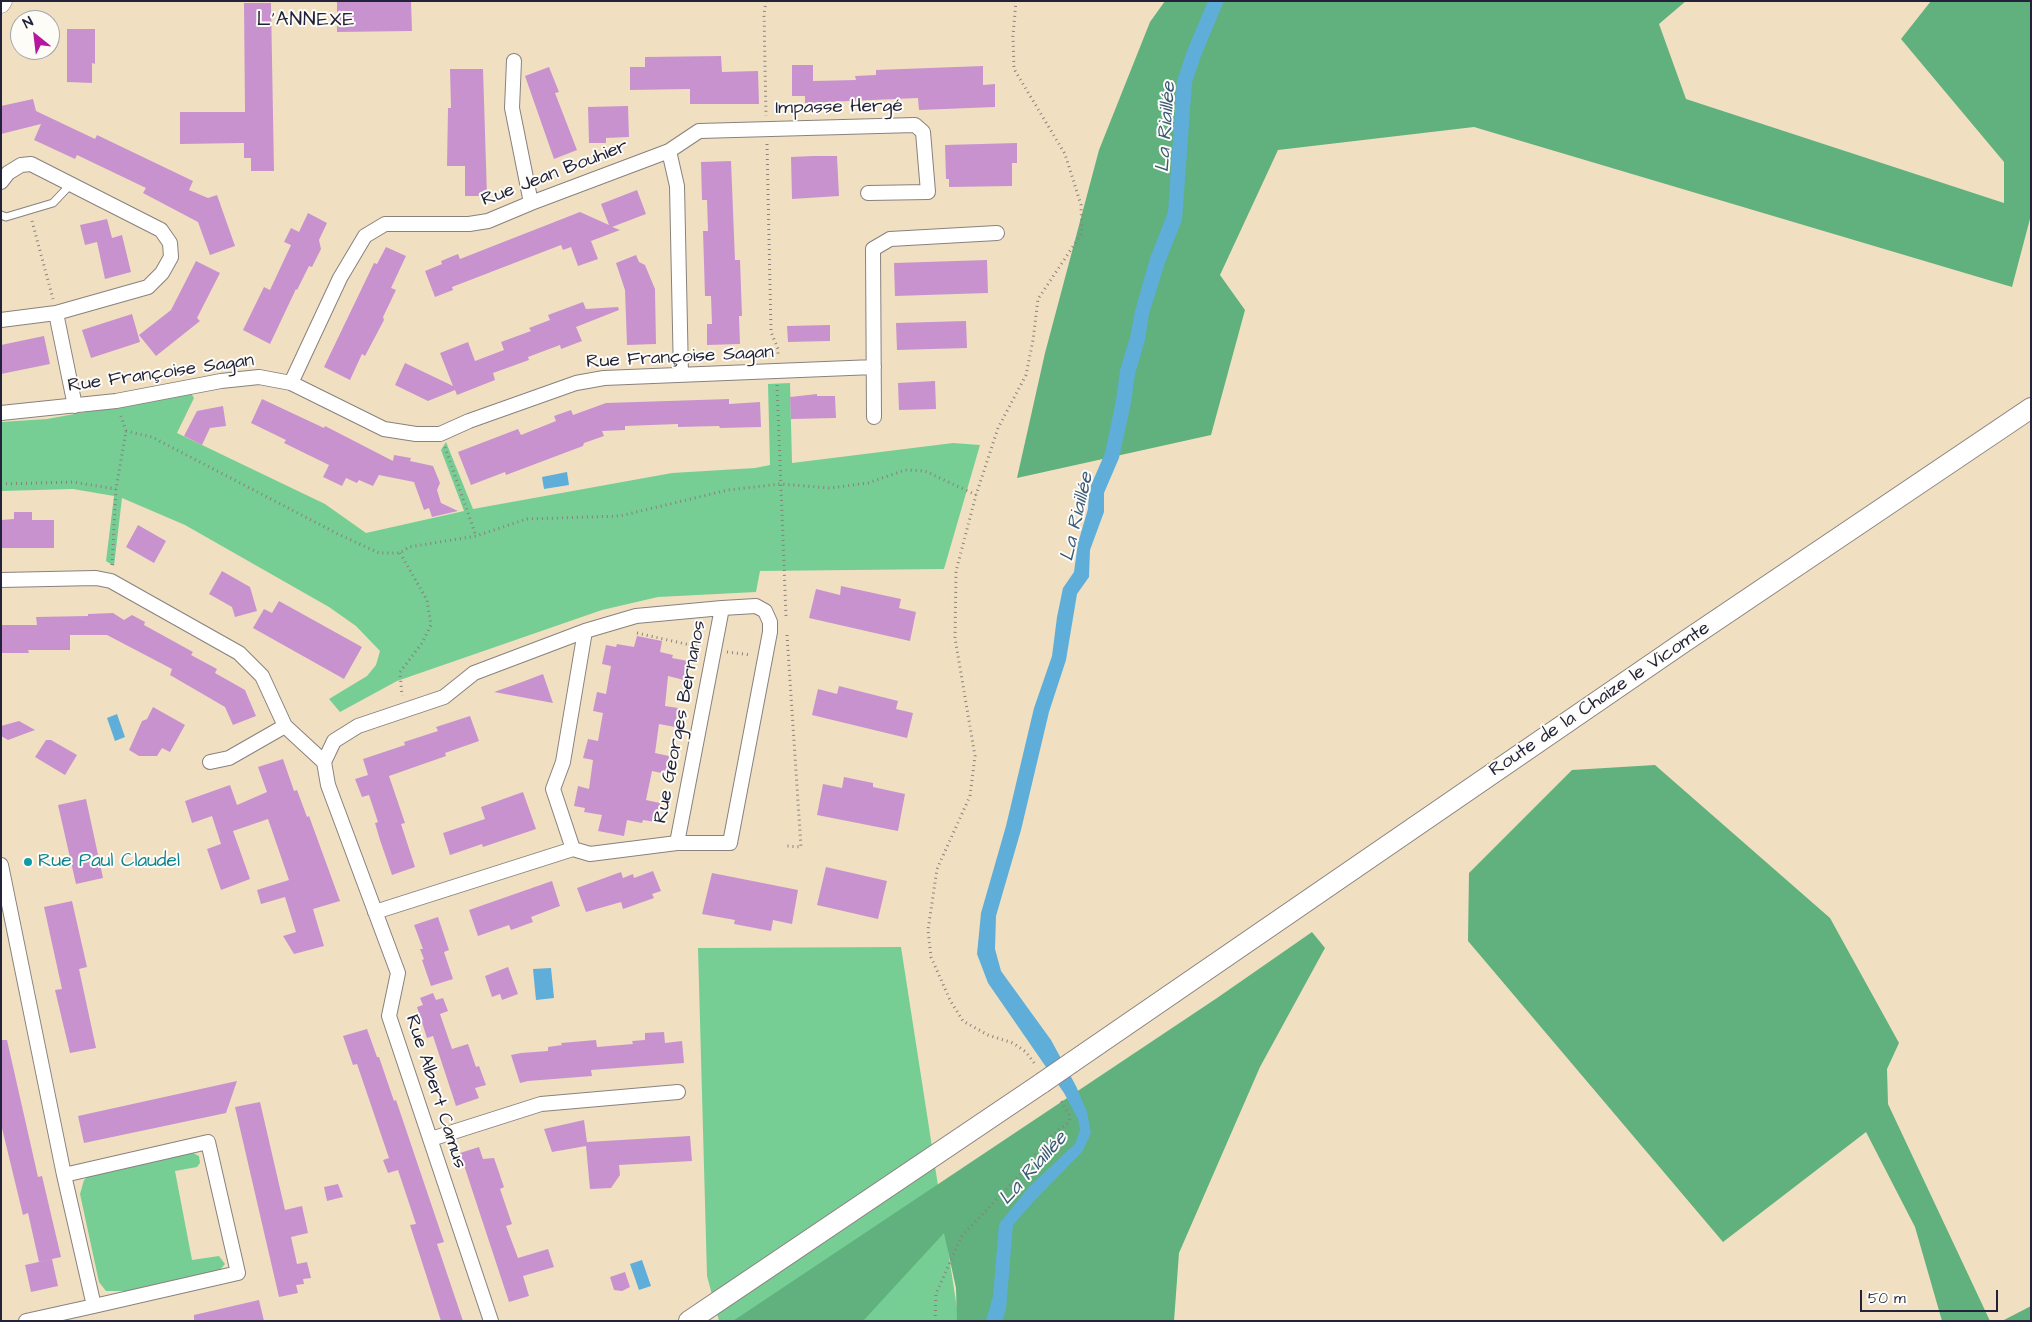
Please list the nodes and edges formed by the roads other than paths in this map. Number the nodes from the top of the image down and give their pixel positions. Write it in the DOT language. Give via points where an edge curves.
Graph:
graph roads {
  1 [pos="514,61"];
  2 [pos="669,151"];
  3 [pos="1,182"];
  4 [pos="71,184"];
  5 [pos="868,193"];
  6 [pos="531,203"];
  7 [pos="1,215"];
  8 [pos="997,233"];
  9 [pos="56,313"];
  10 [pos="1,320"];
  11 [pos="874,367"];
  12 [pos="681,375"];
  13 [pos="291,383"];
  14 [pos="75,406"];
  15 [pos="2031,408"];
  16 [pos="1,413"];
  17 [pos="874,417"];
  18 [pos="1,580"];
  19 [pos="722,608"];
  20 [pos="585,631"];
  21 [pos="285,726"];
  22 [pos="210,762"];
  23 [pos="324,762"];
  24 [pos="677,843"];
  25 [pos="573,849"];
  26 [pos="1,865"];
  27 [pos="375,912"];
  28 [pos="678,1092"];
  29 [pos="431,1139"];
  30 [pos="64,1175"];
  31 [pos="94,1306"];
  32 [pos="695,1317"];
  33 [pos="26,1321"];
  34 [pos="492,1321"];
  1 -- 6 [label="street" via="512,108"];
  2 -- 5 [label="street, Impasse Hergé" via="699,131 915,125 923,132 928,192"];
  2 -- 6 [label="street, Rue Jean Bouhier"];
  2 -- 12 [label="street" via="676,186"];
  3 -- 4 [label="street" via="21,165 31,164"];
  4 -- 7 [label="lane" via="54,203"];
  4 -- 9 [label="street" via="161,230 170,243 171,257 162,273 148,287"];
  6 -- 13 [label="street, Rue Jean Bouhier" via="488,221 385,224 364,236 340,278"];
  8 -- 11 [label="street" via="890,239 873,249"];
  9 -- 10 [label="street"];
  9 -- 14 [label="street"];
  11 -- 12 [label="street, Rue Françoise Sagan"];
  11 -- 17 [label="street"];
  12 -- 13 [label="street, Rue Françoise Sagan" via="604,378 576,383 440,434 384,429"];
  13 -- 14 [label="street, Rue Françoise Sagan" via="259,377 221,381"];
  14 -- 16 [label="street, Rue Françoise Sagan"];
  15 -- 32 [label="main road, Route de la Chaize le Vicomte, bridge" via="1172,996 1071,1063 1039,1074"];
  18 -- 21 [label="street" via="96,578 111,581 239,653 262,676"];
  19 -- 20 [label="street" via="636,616"];
  19 -- 24 [label="street, Rue Georges Bernanos"];
  19 -- 24 [label="street" via="756,606 765,611 770,622 730,843"];
  20 -- 23 [label="street" via="474,674 444,697 358,726 334,741"];
  20 -- 25 [label="street" via="562,762 554,789"];
  21 -- 22 [label="street" via="229,758"];
  21 -- 23 [label="street"];
  23 -- 27 [label="street, Rue Albert Camus" via="326,780"];
  24 -- 25 [label="street" via="590,854"];
  25 -- 27 [label="street"];
  26 -- 30 [label="street"];
  27 -- 29 [label="street, Rue Albert Camus" via="398,973 389,1016"];
  28 -- 29 [label="street" via="541,1104"];
  29 -- 34 [label="street, Rue Albert Camus"];
  30 -- 31 [label="street"];
  30 -- 31 [label="street" via="208,1142 217,1179 238,1273"];
  31 -- 33 [label="street"];
}
